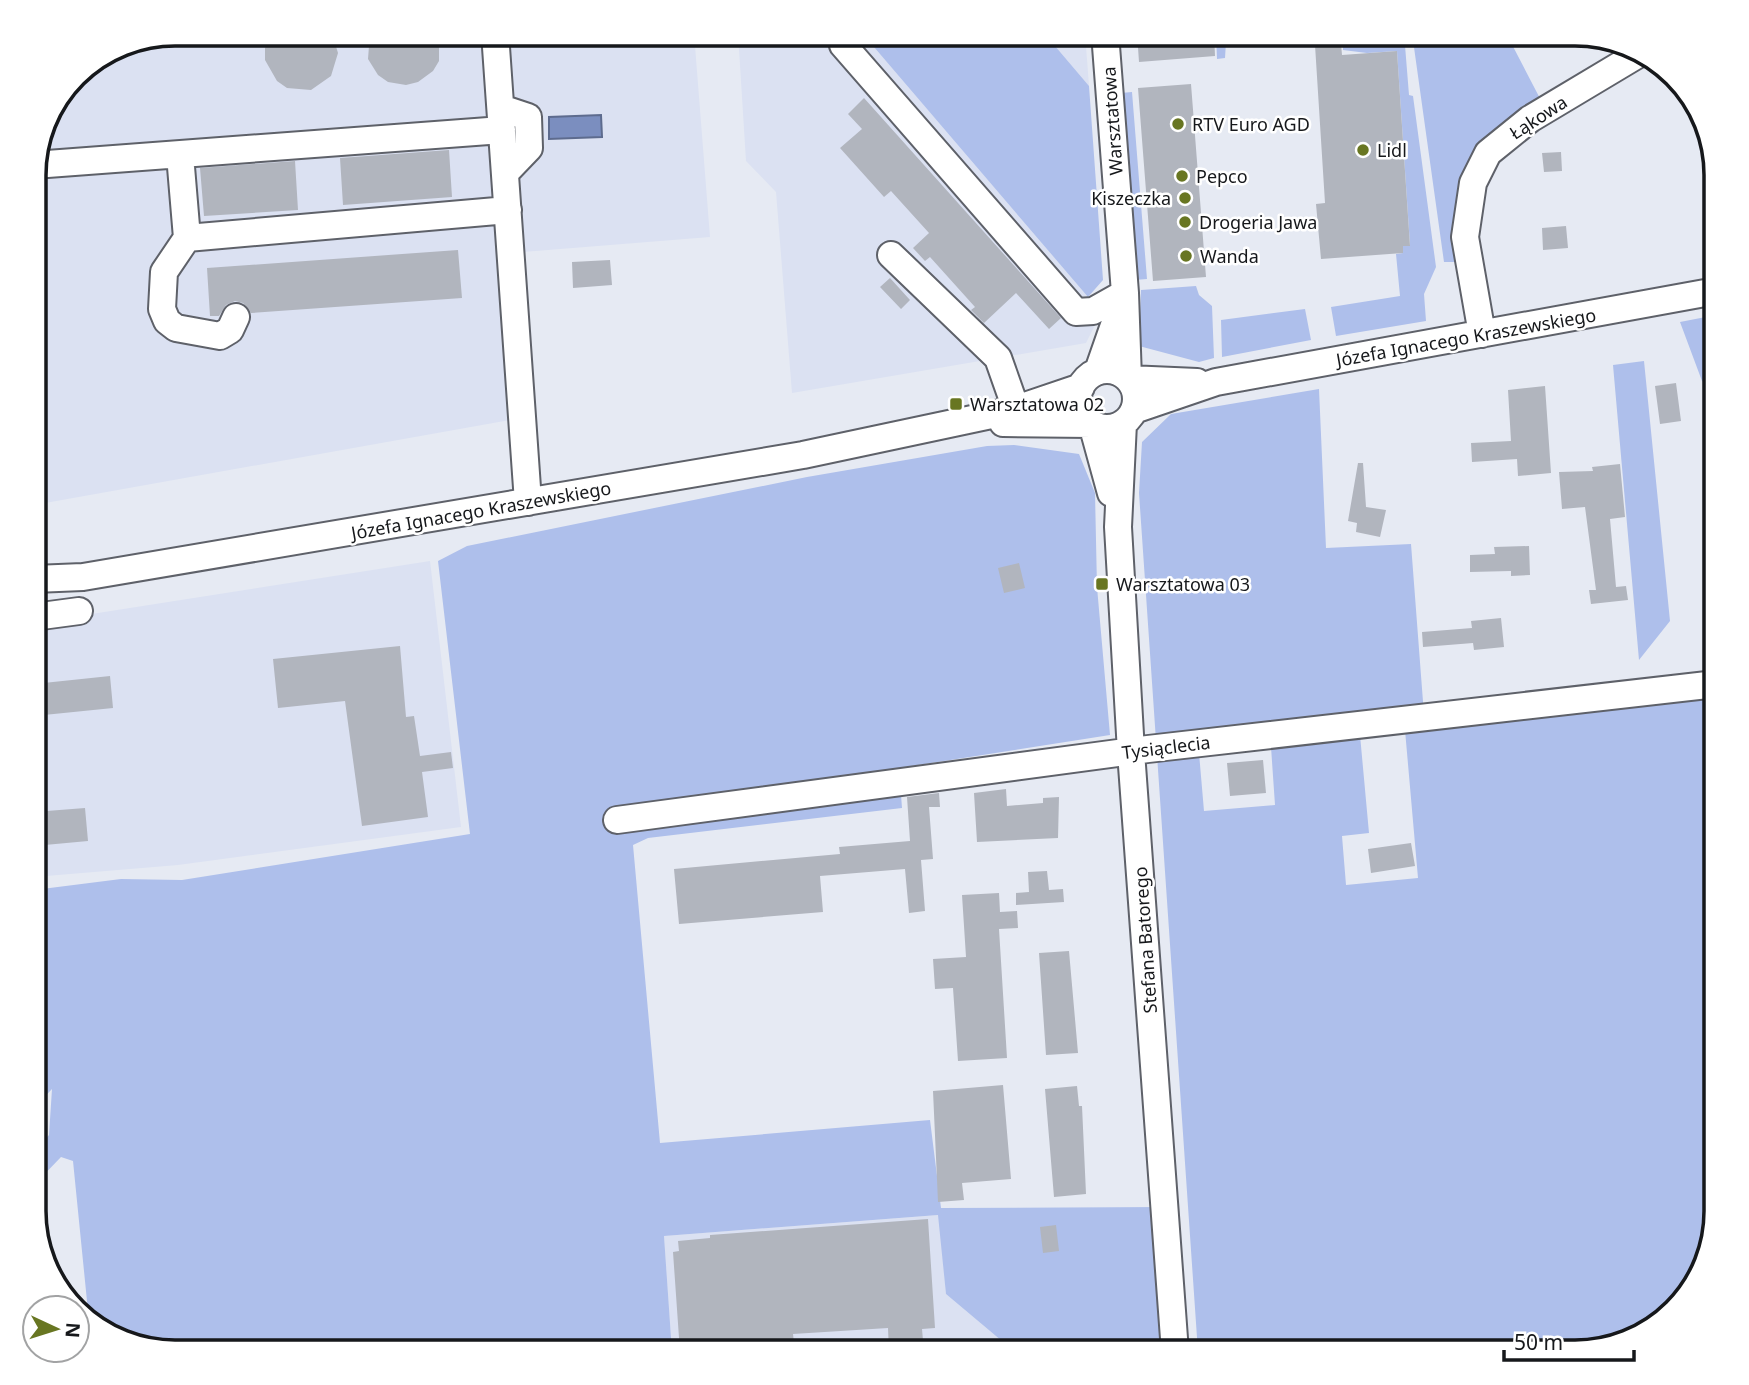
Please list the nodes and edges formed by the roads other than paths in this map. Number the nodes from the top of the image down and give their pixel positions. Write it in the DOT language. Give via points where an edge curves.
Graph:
graph roads {
  1 [pos="496,46"];
  2 [pos="843,46"];
  3 [pos="1106,46"];
  4 [pos="1631,59"];
  5 [pos="501,119"];
  6 [pos="180,155"];
  7 [pos="46,164"];
  8 [pos="508,210"];
  9 [pos="187,238"];
  10 [pos="891,255"];
  11 [pos="1125,293"];
  12 [pos="1704,293"];
  13 [pos="236,317"];
  14 [pos="1482,334"];
  15 [pos="1089,379"];
  16 [pos="1128,379"];
  17 [pos="1216,382"];
  18 [pos="1016,409"];
  19 [pos="1128,417"];
  20 [pos="1092,424"];
  21 [pos="928,431"];
  22 [pos="528,502"];
  23 [pos="1118,527"];
  24 [pos="46,578"];
  25 [pos="79,611"];
  26 [pos="46,615"];
  27 [pos="1704,685"];
  28 [pos="1131,752"];
  29 [pos="617,820"];
  30 [pos="1174,1340"];
  1 -- 5 [label="street"];
  2 -- 11 [label="street" via="1076,312 1093,311"];
  3 -- 11 [label="street, Warsztatowa"];
  4 -- 14 [label="street, Łąkowa" via="1530,119 1488,153 1473,183 1465,237"];
  5 -- 6 [label="street"];
  5 -- 8 [label="street"];
  6 -- 7 [label="street"];
  6 -- 9 [label="street"];
  8 -- 9 [label="street"];
  8 -- 22 [label="street"];
  9 -- 13 [label="street" via="164,272 162,309 167,321 176,328 220,336 230,330"];
  10 -- 18 [label="street" via="998,358"];
  11 -- 15 [label="street, Warsztatowa"];
  11 -- 16 [label="street, Warsztatowa"];
  12 -- 14 [label="street, Józefa Ignacego Kraszewskiego"];
  14 -- 17 [label="street, Józefa Ignacego Kraszewskiego"];
  15 -- 16 [label="street" via="1114,370"];
  15 -- 18 [label="street, Józefa Ignacego Kraszewskiego"];
  15 -- 20 [label="street" via="1078,403"];
  16 -- 17 [label="street, Józefa Ignacego Kraszewskiego"];
  16 -- 19 [label="street" via="1136,394"];
  17 -- 19 [label="street, Józefa Ignacego Kraszewskiego"];
  18 -- 21 [label="street, Józefa Ignacego Kraszewskiego"];
  19 -- 20 [label="street" via="1108,428"];
  19 -- 23 [label="street, Stefana Batorego"];
  20 -- 21 [label="street, Józefa Ignacego Kraszewskiego" via="1007,422"];
  20 -- 23 [label="street, Stefana Batorego"];
  21 -- 22 [label="street, Józefa Ignacego Kraszewskiego"];
  22 -- 24 [label="street, Józefa Ignacego Kraszewskiego" via="83,576"];
  23 -- 28 [label="street, Stefana Batorego"];
  25 -- 26 [label="street"];
  27 -- 28 [label="street, Tysiąclecia"];
  28 -- 29 [label="street, Tysiąclecia"];
  28 -- 30 [label="street, Stefana Batorego"];
}
